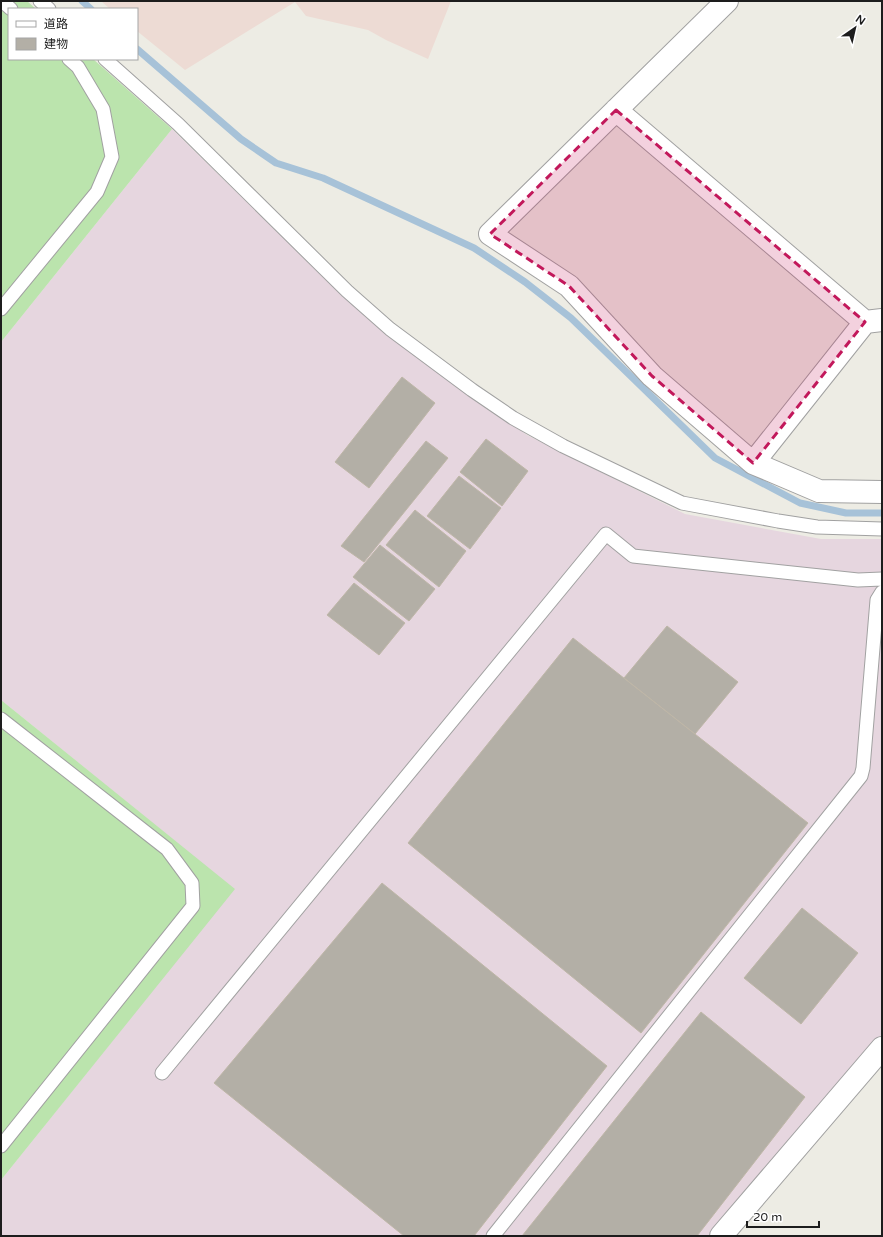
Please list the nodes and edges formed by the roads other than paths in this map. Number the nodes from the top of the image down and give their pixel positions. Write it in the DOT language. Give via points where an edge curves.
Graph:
graph roads {
  1 [pos="2,1"];
  2 [pos="40,1"];
  3 [pos="726,1"];
  4 [pos="11,8"];
  5 [pos="48,8"];
  6 [pos="70,60"];
  7 [pos="106,60"];
  8 [pos="616,110"];
  9 [pos="1,309"];
  10 [pos="874,321"];
  11 [pos="753,463"];
  12 [pos="882,492"];
  13 [pos="882,529"];
  14 [pos="882,579"];
  15 [pos="882,592"];
  16 [pos="1,720"];
  17 [pos="882,1048"];
  18 [pos="162,1073"];
  19 [pos="1,1146"];
  20 [pos="493,1236"];
  21 [pos="721,1236"];
  1 -- 4 [label="lane"];
  2 -- 5 [label="lane"];
  3 -- 8 [label="street"];
  6 -- 9 [label="lane" via="78,67 103,110 112,157 97,192"];
  7 -- 13 [label="lane" via="178,124 352,296 390,329 513,418 563,446 682,503 817,527"];
  8 -- 10 [label="street"];
  8 -- 11 [label="street" via="490,234 569,286 652,376"];
  10 -- 11 [label="street"];
  11 -- 12 [label="street" via="819,491"];
  14 -- 18 [label="lane" via="858,580 633,556 606,534"];
  15 -- 20 [label="lane" via="877,600 861,776"];
  16 -- 19 [label="lane" via="167,849 192,883 193,906"];
  17 -- 21 [label="street"];
}
